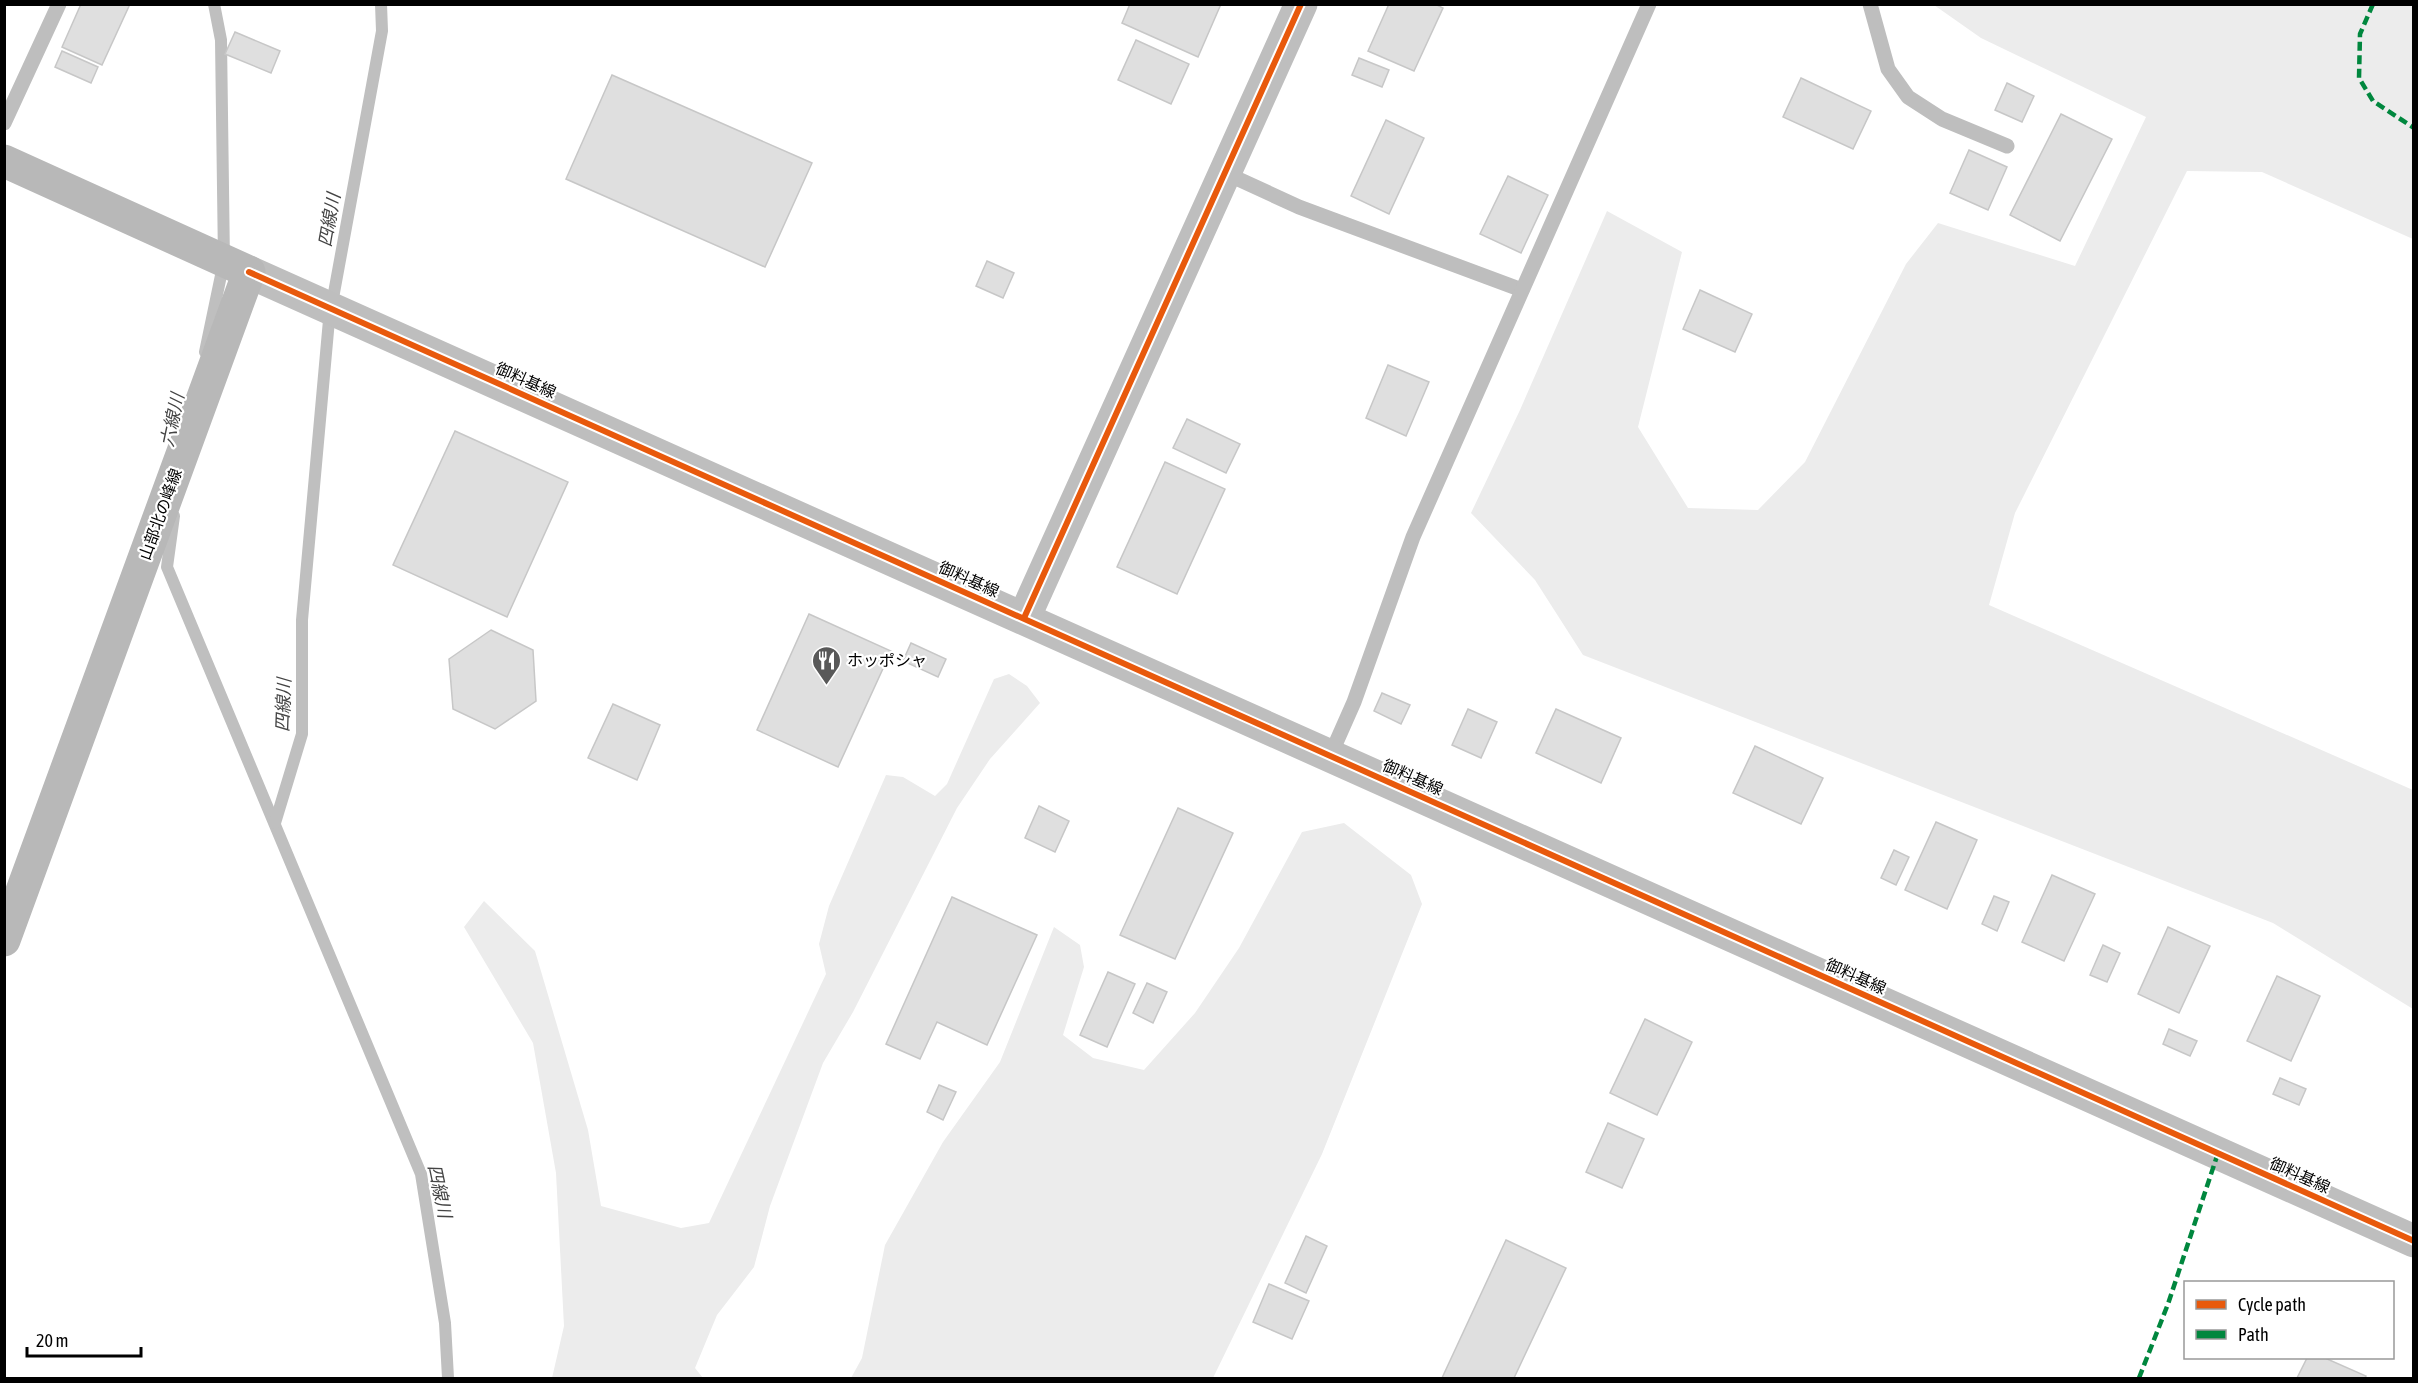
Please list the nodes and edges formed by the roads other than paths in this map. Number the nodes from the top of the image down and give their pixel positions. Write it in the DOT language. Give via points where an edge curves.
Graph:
graph roads {
  1 [pos="59,4"];
  2 [pos="1301,4"];
  3 [pos="1649,4"];
  4 [pos="1870,4"];
  5 [pos="4,123"];
  6 [pos="2007,146"];
  7 [pos="4,161"];
  8 [pos="1225,173"];
  9 [pos="249,272"];
  10 [pos="1522,290"];
  11 [pos="1024,618"];
  12 [pos="1331,754"];
  13 [pos="4,940"];
  14 [pos="2414,1241"];
  1 -- 5 [label="lane"];
  2 -- 8 [label="street"];
  3 -- 10 [label="lane"];
  4 -- 6 [label="lane" via="1888,69 1908,97 1942,119"];
  7 -- 9 [label="main road"];
  8 -- 10 [label="lane" via="1299,207"];
  8 -- 11 [label="street"];
  9 -- 11 [label="street, 御料基線"];
  9 -- 13 [label="main road, 山部北の峰線"];
  10 -- 12 [label="lane" via="1413,537 1354,702"];
  11 -- 12 [label="street, 御料基線"];
  12 -- 14 [label="street, 御料基線"];
}
